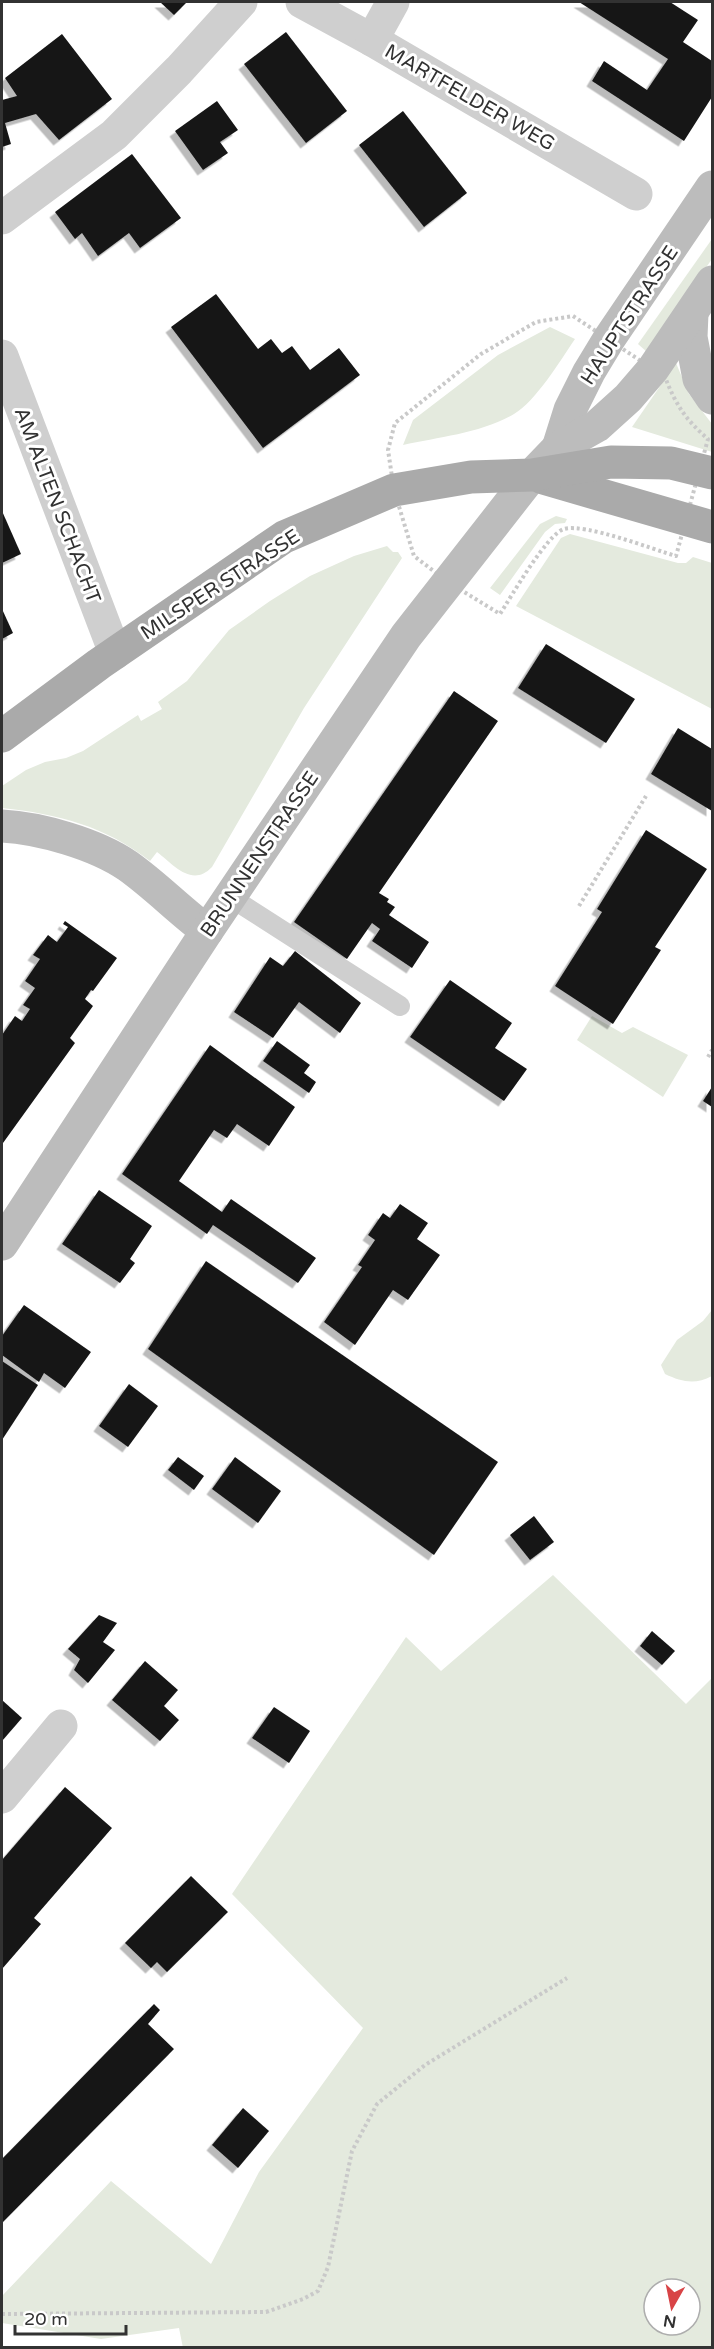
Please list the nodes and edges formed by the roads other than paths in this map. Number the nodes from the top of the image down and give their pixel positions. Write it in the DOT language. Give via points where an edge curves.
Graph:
graph roads {
  1 [pos="241,2"];
  2 [pos="302,2"];
  3 [pos="393,2"];
  4 [pos="372,40"];
  5 [pos="712,187"];
  6 [pos="636,194"];
  7 [pos="2,218"];
  8 [pos="712,282"];
  9 [pos="692,313"];
  10 [pos="2,356"];
  11 [pos="712,398"];
  12 [pos="558,448"];
  13 [pos="712,473"];
  14 [pos="532,475"];
  15 [pos="712,527"];
  16 [pos="115,653"];
  17 [pos="2,736"];
  18 [pos="2,826"];
  19 [pos="230,897"];
  20 [pos="207,931"];
  21 [pos="400,1006"];
  22 [pos="2,1244"];
  23 [pos="61,1726"];
  24 [pos="2,1797"];
  1 -- 7 [label="street" via="114,135"];
  2 -- 4 [label="street, MARTFELDER WEG"];
  3 -- 4 [label="street"];
  4 -- 6 [label="street, MARTFELDER WEG"];
  5 -- 12 [label="main road, HAUPTSTRASSE" via="589,372 570,410"];
  8 -- 9 [label="main road, HAUPTSTRASSE"];
  9 -- 11 [label="main road" via="691,337 699,379"];
  9 -- 12 [label="main road, HAUPTSTRASSE" via="628,398 597,426"];
  10 -- 16 [label="street, AM ALTEN SCHACHT"];
  12 -- 14 [label="main road, HAUPTSTRASSE"];
  13 -- 14 [label="main road" via="671,463 611,462"];
  14 -- 15 [label="main road"];
  14 -- 16 [label="main road, MILSPER STRASSE" via="471,477 394,490 345,509 284,537"];
  14 -- 19 [label="main road, BRUNNENSTRASSE" via="406,636"];
  16 -- 17 [label="main road, MILSPER STRASSE"];
  18 -- 20 [label="main road" via="26,827 105,851"];
  19 -- 20 [label="main road, BRUNNENSTRASSE"];
  19 -- 21 [label="lane"];
  20 -- 22 [label="main road, BRUNNENSTRASSE"];
  23 -- 24 [label="street"];
}
